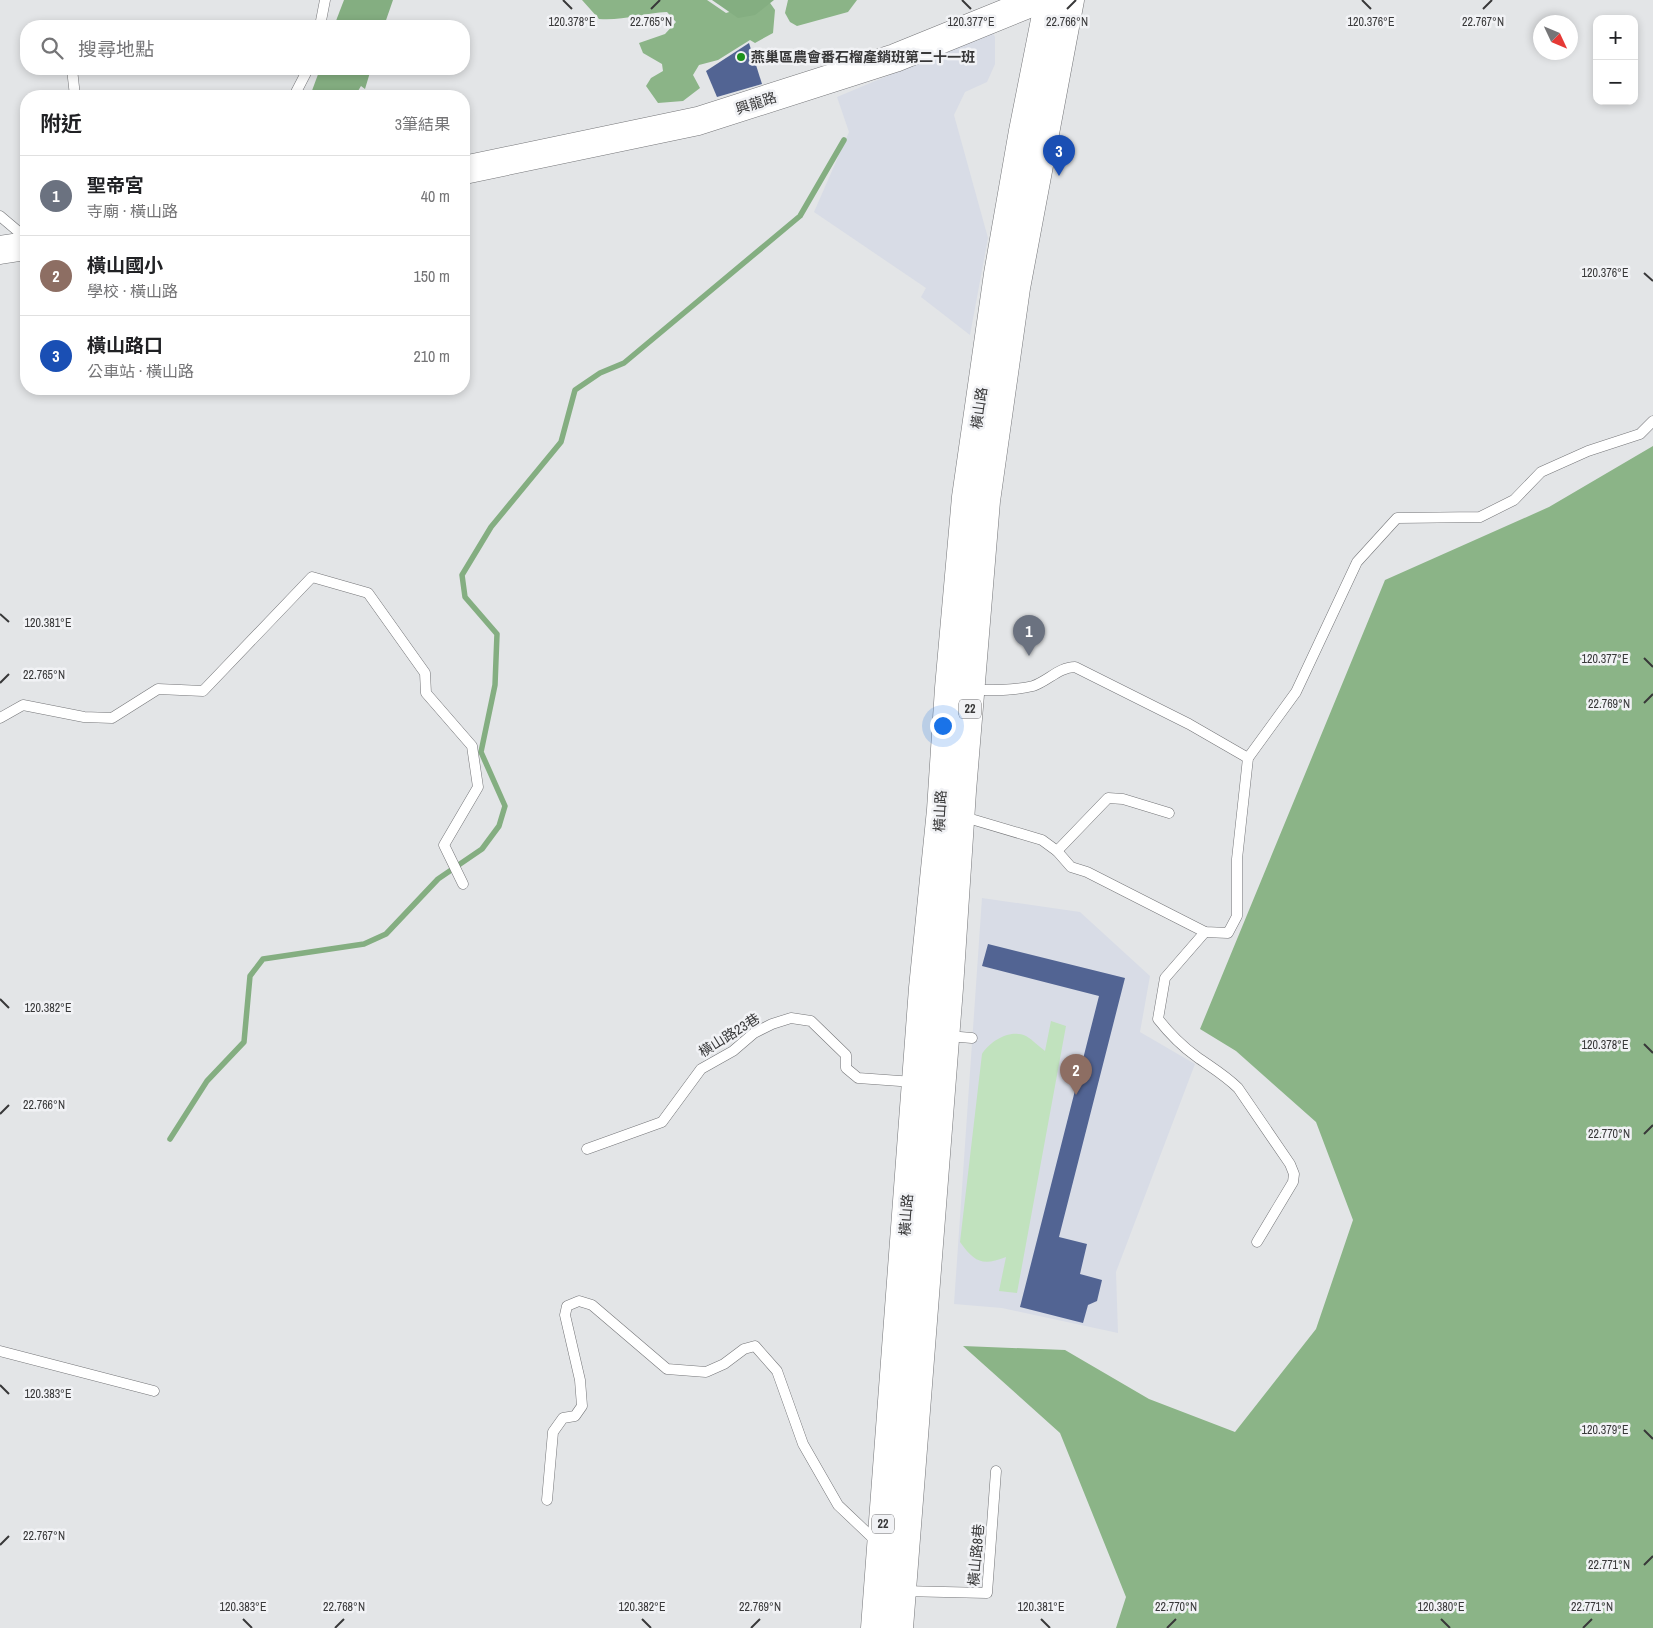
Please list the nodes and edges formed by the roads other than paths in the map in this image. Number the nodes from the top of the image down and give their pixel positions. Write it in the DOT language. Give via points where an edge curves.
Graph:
graph roads {
  1 [pos="325,0"];
  2 [pos="1038,0"];
  3 [pos="1050,0"];
  4 [pos="1070,0"];
  5 [pos="321,20"];
  6 [pos="73,75"];
  7 [pos="305,75"];
  8 [pos="74,90"];
  9 [pos="297,90"];
  10 [pos="470,169"];
  11 [pos="0,216"];
  12 [pos="20,233"];
  13 [pos="20,247"];
  14 [pos="0,250"];
  15 [pos="1653,421"];
  16 [pos="960,689"];
  17 [pos="0,718"];
  18 [pos="1248,758"];
  19 [pos="951,813"];
  20 [pos="1169,813"];
  21 [pos="1057,851"];
  22 [pos="463,884"];
  23 [pos="1205,932"];
  24 [pos="932,1034"];
  25 [pos="972,1038"];
  26 [pos="915,1082"];
  27 [pos="587,1149"];
  28 [pos="1257,1242"];
  29 [pos="0,1352"];
  30 [pos="154,1391"];
  31 [pos="996,1471"];
  32 [pos="547,1500"];
  33 [pos="882,1547"];
  34 [pos="891,1591"];
  35 [pos="875,1628"];
  36 [pos="899,1628"];
  1 -- 5 [label="lane"];
  2 -- 10 [label="main road, 興龍路" via="895,58 698,121"];
  3 -- 16 [label="main road, 橫山路 / 22" via="1023,131 966,497"];
  4 -- 16 [label="main road, 橫山路 / 22" via="1016,288"];
  6 -- 8 [label="lane"];
  7 -- 9 [label="lane"];
  11 -- 12 [label="lane"];
  13 -- 14 [label="main road"];
  15 -- 18 [label="lane" via="1640,434 1588,451 1541,472 1514,500 1480,517 1397,518 1357,562 1296,692"];
  16 -- 18 [label="lane" via="1034,686 1075,667 1189,724"];
  16 -- 19 [label="main road, 橫山路 / 22"];
  17 -- 22 [label="lane" via="23,705 84,717 112,718 158,689 203,692 312,577 368,593 425,673 426,693 472,746 478,787 444,845"];
  18 -- 23 [label="lane" via="1237,859 1237,916 1228,933"];
  19 -- 21 [label="lane" via="1042,840"];
  19 -- 24 [label="main road, 橫山路 / 22"];
  20 -- 21 [label="lane" via="1123,799 1108,798"];
  21 -- 23 [label="lane" via="1071,867"];
  23 -- 28 [label="lane" via="1165,978 1158,1019 1195,1056 1238,1088 1290,1164 1293,1182"];
  24 -- 25 [label="lane"];
  24 -- 26 [label="main road, 橫山路 / 22"];
  24 -- 34 [label="main road, 橫山路 / 22"];
  26 -- 27 [label="lane, 橫山路23巷" via="858,1078 846,1068 846,1056 829,1037 811,1021 791,1018 754,1033 733,1051 702,1069 662,1122"];
  26 -- 33 [label="main road, 橫山路 / 22"];
  29 -- 30 [label="lane"];
  31 -- 34 [label="lane, 橫山路8巷" via="987,1594"];
  32 -- 33 [label="lane" via="553,1432 563,1418 575,1416 582,1406 580,1380 566,1315 567,1306 579,1301 592,1304 667,1370 706,1372 744,1349 755,1346 777,1371 803,1444 838,1505"];
  33 -- 34 [label="main road, 橫山路 / 22"];
  34 -- 35 [label="main road, 橫山路 / 22"];
  34 -- 36 [label="main road, 橫山路 / 22"];
}
